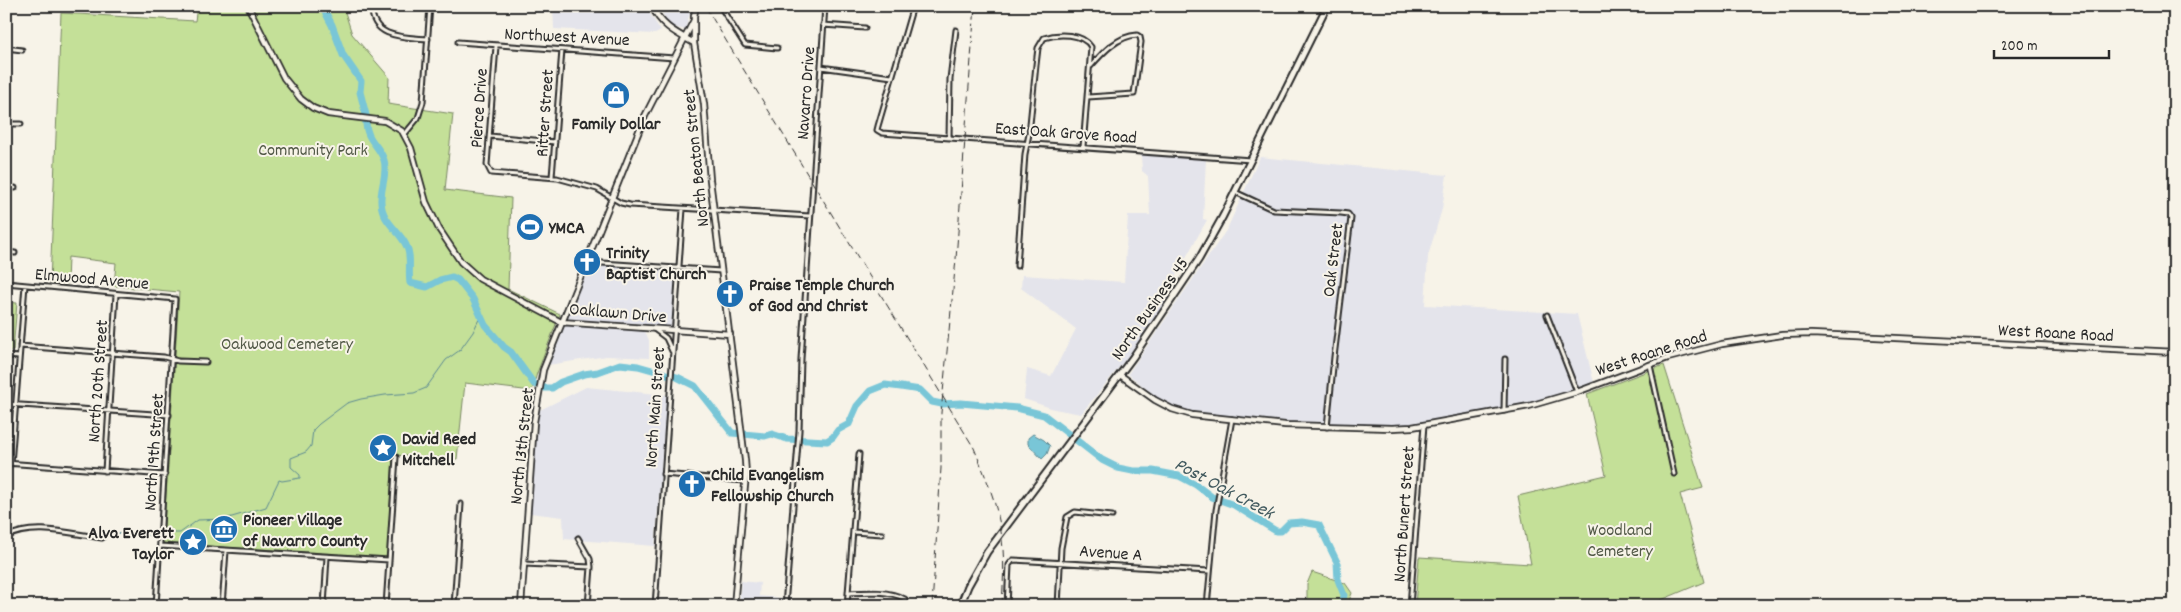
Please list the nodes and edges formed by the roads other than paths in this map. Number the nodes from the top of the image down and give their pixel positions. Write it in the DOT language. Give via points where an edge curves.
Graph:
graph roads {
  1 [pos="248,6"];
  2 [pos="372,6"];
  3 [pos="430,6"];
  4 [pos="652,6"];
  5 [pos="696,6"];
  6 [pos="720,6"];
  7 [pos="825,6"];
  8 [pos="913,6"];
  9 [pos="1327,6"];
  10 [pos="694,20"];
  11 [pos="824,25"];
  12 [pos="865,28"];
  13 [pos="956,30"];
  14 [pos="685,38"];
  15 [pos="428,39"];
  16 [pos="458,42"];
  17 [pos="694,43"];
  18 [pos="496,46"];
  19 [pos="6,48"];
  20 [pos="777,48"];
  21 [pos="22,50"];
  22 [pos="562,50"];
  23 [pos="675,58"];
  24 [pos="821,67"];
  25 [pos="1091,67"];
  26 [pos="892,77"];
  27 [pos="1088,97"];
  28 [pos="6,124"];
  29 [pos="21,124"];
  30 [pos="404,135"];
  31 [pos="490,136"];
  32 [pos="949,138"];
  33 [pos="555,142"];
  34 [pos="1027,144"];
  35 [pos="1083,147"];
  36 [pos="1251,160"];
  37 [pos="552,178"];
  38 [pos="6,188"];
  39 [pos="15,188"];
  40 [pos="1235,192"];
  41 [pos="613,198"];
  42 [pos="683,209"];
  43 [pos="714,211"];
  44 [pos="810,216"];
  45 [pos="6,252"];
  46 [pos="14,253"];
  47 [pos="587,262"];
  48 [pos="1017,266"];
  49 [pos="678,269"];
  50 [pos="722,271"];
  51 [pos="6,283"];
  52 [pos="25,285"];
  53 [pos="116,294"];
  54 [pos="176,299"];
  55 [pos="1547,315"];
  56 [pos="561,322"];
  57 [pos="651,328"];
  58 [pos="674,330"];
  59 [pos="730,334"];
  60 [pos="20,346"];
  61 [pos="672,351"];
  62 [pos="2175,352"];
  63 [pos="112,354"];
  64 [pos="6,356"];
  65 [pos="19,357"];
  66 [pos="1505,359"];
  67 [pos="172,360"];
  68 [pos="206,362"];
  69 [pos="1650,365"];
  70 [pos="1120,374"];
  71 [pos="1576,392"];
  72 [pos="6,404"];
  73 [pos="16,405"];
  74 [pos="1504,411"];
  75 [pos="108,412"];
  76 [pos="169,415"];
  77 [pos="1232,419"];
  78 [pos="1424,425"];
  79 [pos="1327,427"];
  80 [pos="859,454"];
  81 [pos="396,457"];
  82 [pos="6,463"];
  83 [pos="11,464"];
  84 [pos="105,471"];
  85 [pos="663,474"];
  86 [pos="1674,474"];
  87 [pos="165,475"];
  88 [pos="745,481"];
  89 [pos="460,504"];
  90 [pos="1112,516"];
  91 [pos="853,532"];
  92 [pos="882,534"];
  93 [pos="6,537"];
  94 [pos="102,538"];
  95 [pos="578,538"];
  96 [pos="160,546"];
  97 [pos="226,551"];
  98 [pos="327,557"];
  99 [pos="389,560"];
  100 [pos="1060,562"];
  101 [pos="524,564"];
  102 [pos="592,567"];
  103 [pos="1209,571"];
  104 [pos="848,592"];
  105 [pos="156,606"];
  106 [pos="161,606"];
  107 [pos="222,606"];
  108 [pos="324,606"];
  109 [pos="386,606"];
  110 [pos="454,606"];
  111 [pos="521,606"];
  112 [pos="588,606"];
  113 [pos="655,606"];
  114 [pos="734,606"];
  115 [pos="785,606"];
  116 [pos="847,606"];
  117 [pos="905,606"];
  118 [pos="960,606"];
  119 [pos="1007,606"];
  120 [pos="1058,606"];
  121 [pos="1207,606"];
  122 [pos="1410,606"];
  1 -- 30 [label="street" via="284,78 301,99 328,114 389,122"];
  2 -- 15 [label="street" via="375,21 389,34"];
  3 -- 15 [label="street"];
  4 -- 14 [label="street" via="670,30"];
  5 -- 10 [label="street, North Beaton Street"];
  6 -- 20 [label="street" via="745,45"];
  7 -- 11 [label="street, Navarro Drive"];
  8 -- 26 [label="street"];
  9 -- 36 [label="main road, North Business 45"];
  10 -- 14 [label="street, North 13th Street"];
  10 -- 17 [label="street, North Beaton Street"];
  11 -- 12 [label="street"];
  11 -- 24 [label="street, Navarro Drive"];
  13 -- 32 [label="street" via="950,79"];
  14 -- 17 [label="street"];
  14 -- 23 [label="street, North 13th Street"];
  15 -- 30 [label="street" via="424,98 420,112"];
  16 -- 18 [label="street, Northwest Avenue"];
  17 -- 43 [label="street, North Beaton Street" via="704,104"];
  18 -- 22 [label="street, Northwest Avenue"];
  18 -- 31 [label="street, Pierce Drive"];
  19 -- 21 [label="street"];
  22 -- 23 [label="street, Northwest Avenue"];
  22 -- 33 [label="street, Ritter Street"];
  23 -- 41 [label="street, North 13th Street" via="645,116"];
  24 -- 26 [label="street"];
  24 -- 44 [label="street, Navarro Drive"];
  25 -- 27 [label="street"];
  25 -- 27 [label="street" via="1116,43 1128,36 1140,37 1132,95"];
  25 -- 34 [label="street" via="1091,47 1086,40 1069,36 1044,38 1038,48"];
  26 -- 32 [label="street, East Oak Grove Road" via="879,132"];
  27 -- 35 [label="street"];
  28 -- 29 [label="street"];
  30 -- 56 [label="street, Oaklawn Drive" via="411,148 426,202 447,243 461,262 486,284"];
  31 -- 33 [label="street"];
  31 -- 37 [label="street, Pierce Drive" via="489,172"];
  32 -- 34 [label="street, East Oak Grove Road"];
  33 -- 37 [label="street, Ritter Street"];
  34 -- 35 [label="street, East Oak Grove Road"];
  34 -- 48 [label="street"];
  35 -- 36 [label="street, East Oak Grove Road"];
  36 -- 40 [label="main road, North Business 45"];
  37 -- 41 [label="street" via="597,189"];
  38 -- 39 [label="street"];
  40 -- 70 [label="main road, North Business 45" via="1195,266"];
  40 -- 79 [label="street, Oak Street" via="1274,210 1342,213 1351,218"];
  41 -- 42 [label="street" via="630,205"];
  41 -- 47 [label="street, North 13th Street"];
  42 -- 43 [label="street"];
  42 -- 49 [label="street, North Main Street"];
  43 -- 44 [label="street"];
  43 -- 50 [label="street, North Beaton Street"];
  44 -- 115 [label="street, Navarro Drive" via="799,431"];
  45 -- 46 [label="street"];
  47 -- 49 [label="street"];
  47 -- 56 [label="street, North 13th Street"];
  49 -- 50 [label="street"];
  49 -- 58 [label="street, North Main Street"];
  50 -- 59 [label="street, North Beaton Street"];
  51 -- 52 [label="street, Elmwood Avenue"];
  52 -- 53 [label="street, Elmwood Avenue"];
  52 -- 60 [label="street"];
  53 -- 54 [label="street, Elmwood Avenue"];
  53 -- 63 [label="street, North 20th Street"];
  54 -- 67 [label="street, North 19th Street"];
  55 -- 71 [label="street"];
  56 -- 57 [label="street, Oaklawn Drive"];
  56 -- 101 [label="street, North 13th Street" via="543,370 534,422"];
  57 -- 58 [label="street, Oaklawn Drive"];
  57 -- 61 [label="street" via="666,338"];
  58 -- 59 [label="street, Oaklawn Drive"];
  58 -- 61 [label="street, North Main Street"];
  59 -- 88 [label="street, North Beaton Street"];
  60 -- 63 [label="street"];
  60 -- 65 [label="street"];
  61 -- 85 [label="street, North Main Street"];
  62 -- 69 [label="street, West Roane Road" via="1811,334 1722,344"];
  63 -- 67 [label="street" via="164,356"];
  63 -- 75 [label="street, North 20th Street"];
  64 -- 65 [label="street"];
  65 -- 73 [label="street"];
  66 -- 74 [label="street"];
  67 -- 68 [label="street"];
  67 -- 76 [label="street, North 19th Street"];
  69 -- 71 [label="street, West Roane Road"];
  69 -- 86 [label="street"];
  70 -- 77 [label="street, West Roane Road" via="1172,410"];
  70 -- 118 [label="main road, North Business 45" via="987,552"];
  71 -- 74 [label="street, West Roane Road"];
  72 -- 73 [label="street"];
  73 -- 75 [label="street"];
  73 -- 83 [label="street"];
  74 -- 78 [label="street, West Roane Road"];
  75 -- 76 [label="street"];
  75 -- 84 [label="street, North 20th Street"];
  76 -- 87 [label="street, North 19th Street"];
  77 -- 79 [label="street, West Roane Road"];
  77 -- 103 [label="street"];
  78 -- 79 [label="street, West Roane Road"];
  78 -- 122 [label="street, North Bunert Street"];
  80 -- 91 [label="street"];
  81 -- 99 [label="street"];
  82 -- 83 [label="street"];
  83 -- 84 [label="street"];
  84 -- 87 [label="street"];
  85 -- 88 [label="street"];
  85 -- 113 [label="street, North Main Street"];
  87 -- 96 [label="street, North 19th Street"];
  88 -- 114 [label="street, North Beaton Street"];
  89 -- 110 [label="street"];
  90 -- 100 [label="street" via="1075,512 1067,517"];
  91 -- 92 [label="street"];
  91 -- 104 [label="street"];
  93 -- 94 [label="street" via="17,532 48,530"];
  95 -- 102 [label="street"];
  96 -- 97 [label="street"];
  96 -- 105 [label="street, North 19th Street"];
  97 -- 98 [label="street"];
  97 -- 107 [label="street"];
  98 -- 99 [label="street"];
  98 -- 108 [label="street"];
  99 -- 109 [label="street"];
  100 -- 103 [label="street, Avenue A"];
  100 -- 119 [label="street, Avenue A" via="1011,560"];
  100 -- 120 [label="street"];
  101 -- 102 [label="street"];
  101 -- 111 [label="street, North 13th Street"];
  102 -- 112 [label="street"];
  103 -- 121 [label="street"];
  104 -- 116 [label="street"];
  104 -- 117 [label="street" via="898,595 905,599"];
  105 -- 106 [label="street"];
}
